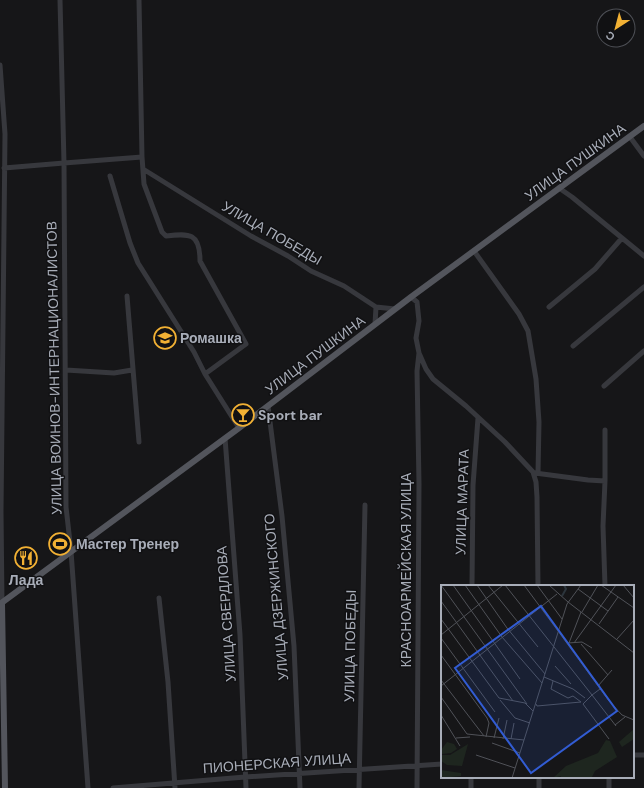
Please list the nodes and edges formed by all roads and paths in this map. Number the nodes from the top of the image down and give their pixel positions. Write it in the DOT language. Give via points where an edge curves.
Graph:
graph roads {
  1 [pos="60,0"];
  2 [pos="139,0"];
  3 [pos="0,64"];
  4 [pos="644,126"];
  5 [pos="630,137"];
  6 [pos="644,156"];
  7 [pos="142,157"];
  8 [pos="64,163"];
  9 [pos="4,168"];
  10 [pos="143,169"];
  11 [pos="110,176"];
  12 [pos="559,188"];
  13 [pos="2,190"];
  14 [pos="622,238"];
  15 [pos="474,251"];
  16 [pos="644,256"];
  17 [pos="644,287"];
  18 [pos="127,296"];
  19 [pos="411,297"];
  20 [pos="376,307"];
  21 [pos="549,307"];
  22 [pos="395,309"];
  23 [pos="375,324"];
  24 [pos="573,346"];
  25 [pos="644,352"];
  26 [pos="419,353"];
  27 [pos="66,370"];
  28 [pos="132,370"];
  29 [pos="205,374"];
  30 [pos="604,386"];
  31 [pos="268,406"];
  32 [pos="478,418"];
  33 [pos="239,428"];
  34 [pos="605,430"];
  35 [pos="225,438"];
  36 [pos="139,442"];
  37 [pos="536,473"];
  38 [pos="605,481"];
  39 [pos="365,504"];
  40 [pos="1,510"];
  41 [pos="71,551"];
  42 [pos="472,585"];
  43 [pos="538,585"];
  44 [pos="605,585"];
  45 [pos="159,598"];
  46 [pos="1,604"];
  47 [pos="441,764"];
  48 [pos="417,765"];
  49 [pos="359,769"];
  50 [pos="300,773"];
  51 [pos="245,777"];
  52 [pos="175,786"];
  53 [pos="5,788"];
  54 [pos="88,788"];
  55 [pos="113,788"];
  56 [pos="246,788"];
  57 [pos="300,788"];
  58 [pos="359,788"];
  59 [pos="417,788"];
  1 -- 8 [label="street, УЛИЦА ВОИНОВ-ИНТЕРНАЦИОНАЛИСТОВ"];
  2 -- 7 [label="street"];
  3 -- 9 [label="street" via="5,134"];
  4 -- 5 [label="main road, УЛИЦА ПУШКИНА"];
  5 -- 6 [label="street"];
  5 -- 12 [label="main road, УЛИЦА ПУШКИНА"];
  7 -- 8 [label="street"];
  7 -- 10 [label="street"];
  8 -- 9 [label="street"];
  8 -- 27 [label="street, УЛИЦА ВОИНОВ-ИНТЕРНАЦИОНАЛИСТОВ"];
  9 -- 13 [label="street"];
  10 -- 20 [label="street, УЛИЦА ПОБЕДЫ" via="251,236 311,271 344,286"];
  10 -- 29 [label="street" via="144,184 162,232 166,236 187,234 194,238 200,249 200,261 246,344"];
  11 -- 29 [label="street" via="138,263"];
  12 -- 14 [label="street"];
  12 -- 15 [label="main road, УЛИЦА ПУШКИНА"];
  13 -- 40 [label="street"];
  14 -- 16 [label="street"];
  14 -- 21 [label="street" via="595,269"];
  15 -- 19 [label="main road, УЛИЦА ПУШКИНА"];
  15 -- 37 [label="street" via="519,314 528,331 536,379 539,422"];
  17 -- 24 [label="street"];
  18 -- 28 [label="street"];
  19 -- 22 [label="main road, УЛИЦА ПУШКИНА"];
  19 -- 26 [label="street" via="417,302 419,313 416,338"];
  20 -- 22 [label="street"];
  20 -- 23 [label="street"];
  22 -- 23 [label="main road, УЛИЦА ПУШКИНА"];
  23 -- 31 [label="main road, УЛИЦА ПУШКИНА"];
  25 -- 30 [label="street"];
  26 -- 32 [label="street" via="433,379"];
  26 -- 48 [label="street, КРАСНОАРМЕЙСКАЯ УЛИЦА"];
  27 -- 28 [label="street" via="114,373"];
  27 -- 41 [label="street, УЛИЦА ВОИНОВ-ИНТЕРНАЦИОНАЛИСТОВ" via="66,507"];
  28 -- 36 [label="street"];
  29 -- 33 [label="street"];
  31 -- 33 [label="main road, УЛИЦА ПУШКИНА"];
  31 -- 50 [label="street, УЛИЦА ДЗЕРЖИНСКОГО" via="282,516 294,646"];
  32 -- 37 [label="street"];
  32 -- 42 [label="street, УЛИЦА МАРАТА" via="473,484"];
  33 -- 35 [label="main road, УЛИЦА ПУШКИНА"];
  34 -- 38 [label="street"];
  35 -- 41 [label="main road, УЛИЦА ПУШКИНА"];
  35 -- 51 [label="street, УЛИЦА СВЕРДЛОВА" via="240,636"];
  37 -- 38 [label="street"];
  37 -- 43 [label="street"];
  38 -- 44 [label="street"];
  39 -- 49 [label="street, УЛИЦА ПОБЕДЫ"];
  40 -- 46 [label="street"];
  41 -- 46 [label="main road, УЛИЦА ПУШКИНА"];
  41 -- 54 [label="street, УЛИЦА ВОИНОВ-ИНТЕРНАЦИОНАЛИСТОВ"];
  45 -- 52 [label="street"];
  46 -- 53 [label="main road"];
  47 -- 48 [label="street, ПИОНЕРСКАЯ УЛИЦА"];
  48 -- 49 [label="street, ПИОНЕРСКАЯ УЛИЦА"];
  48 -- 59 [label="street, КРАСНОАРМЕЙСКАЯ УЛИЦА"];
  49 -- 50 [label="street, ПИОНЕРСКАЯ УЛИЦА"];
  49 -- 58 [label="street, УЛИЦА ПОБЕДЫ"];
  50 -- 51 [label="street, ПИОНЕРСКАЯ УЛИЦА"];
  50 -- 57 [label="street, УЛИЦА ДЗЕРЖИНСКОГО"];
  51 -- 52 [label="street, ПИОНЕРСКАЯ УЛИЦА"];
  51 -- 56 [label="street, УЛИЦА СВЕРДЛОВА"];
  52 -- 55 [label="street, ПИОНЕРСКАЯ УЛИЦА"];
}
